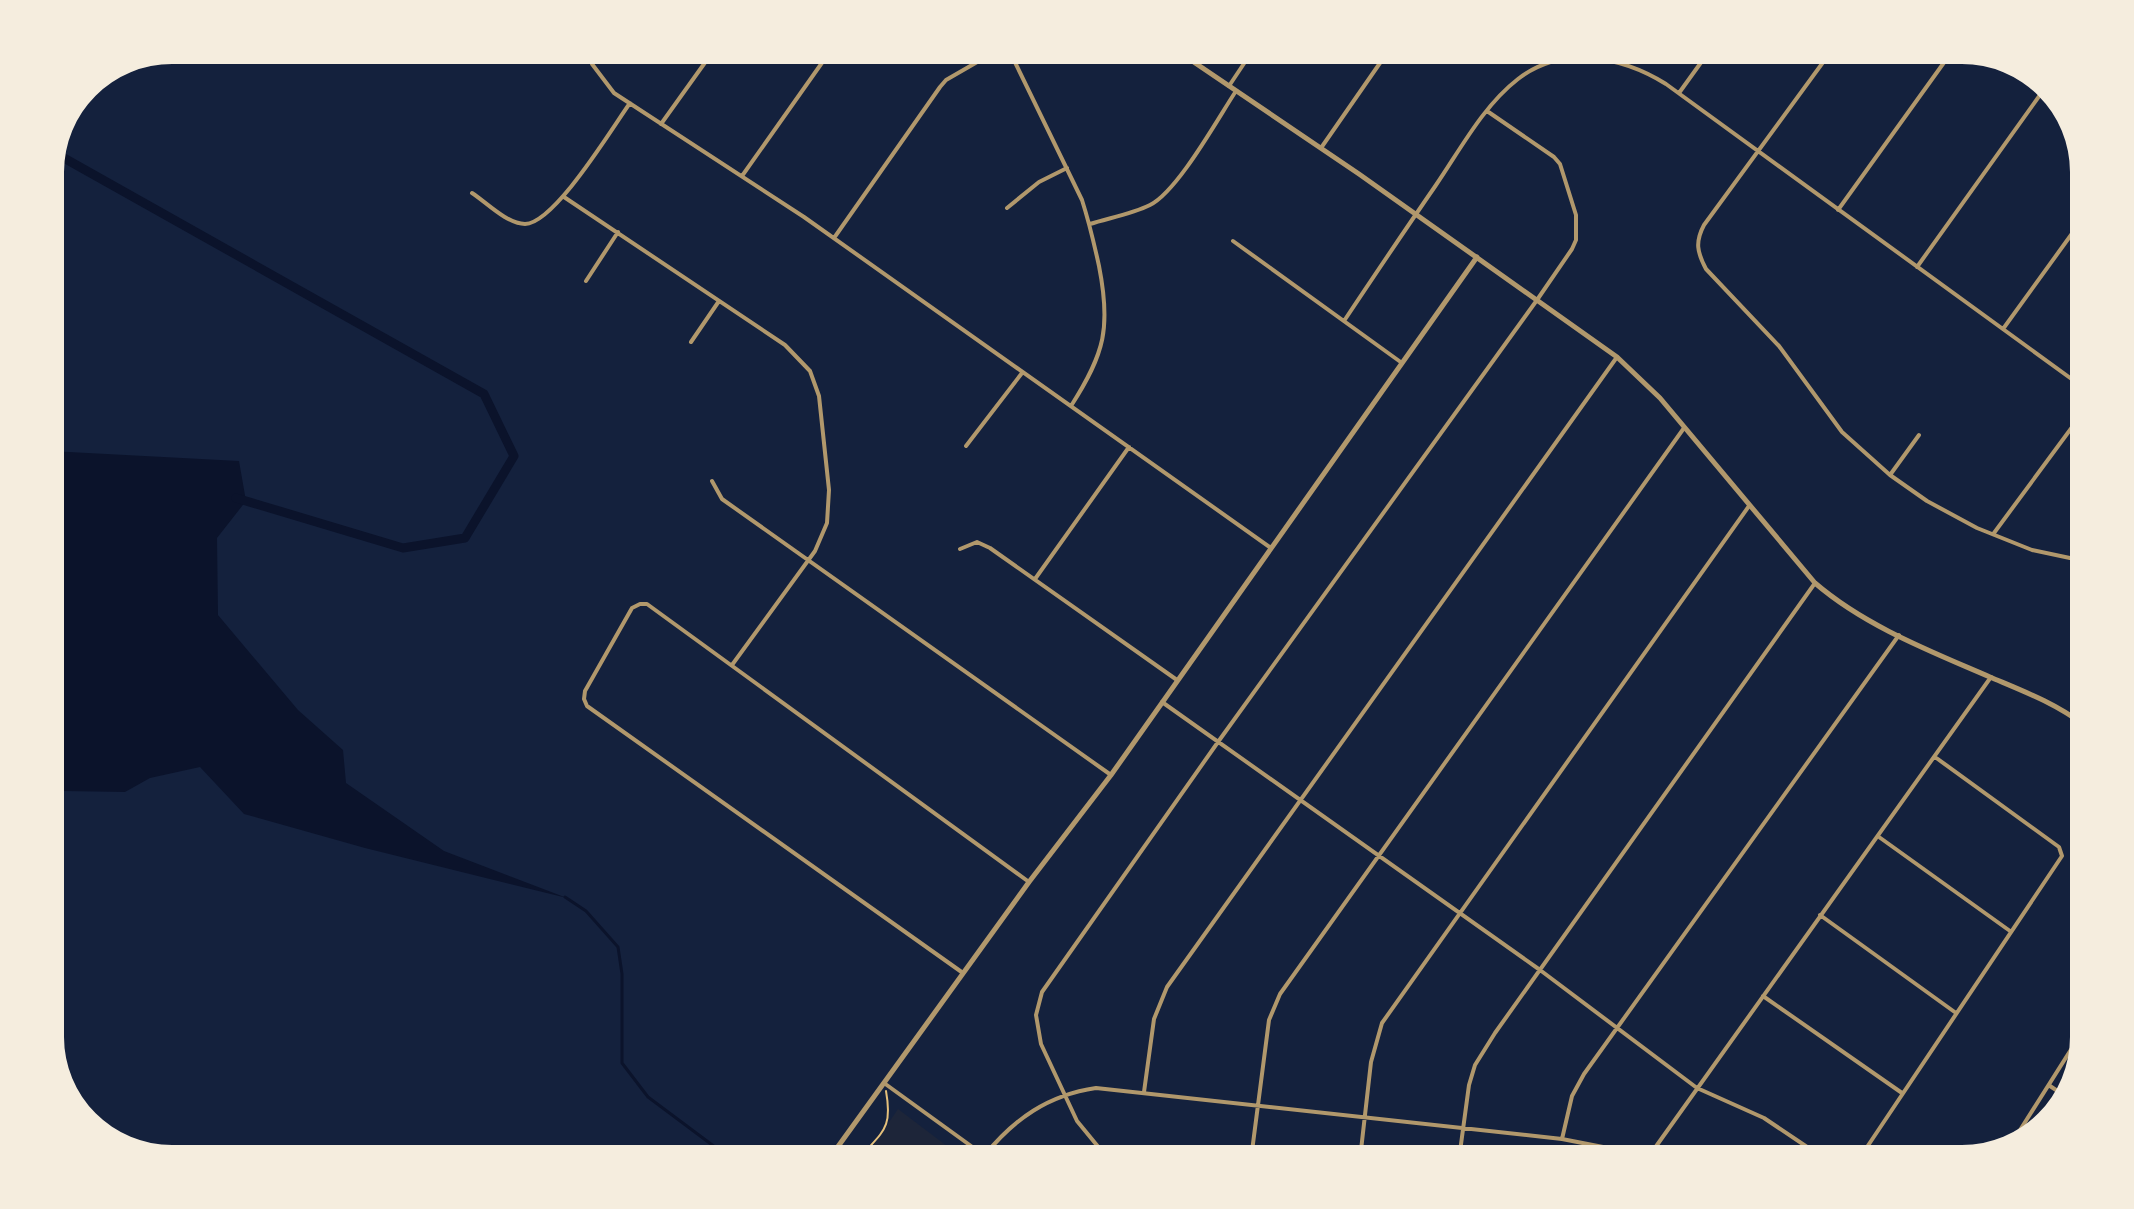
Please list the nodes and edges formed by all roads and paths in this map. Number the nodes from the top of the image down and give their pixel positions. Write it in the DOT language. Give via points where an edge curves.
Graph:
graph roads {
  1 [pos="592,64"];
  2 [pos="704,64"];
  3 [pos="821,64"];
  4 [pos="974,64"];
  5 [pos="1016,64"];
  6 [pos="1197,64"];
  7 [pos="1244,64"];
  8 [pos="1379,64"];
  9 [pos="1547,64"];
  10 [pos="1619,64"];
  11 [pos="1700,64"];
  12 [pos="1822,64"];
  13 [pos="1943,64"];
  14 [pos="1229,86"];
  15 [pos="1236,91"];
  16 [pos="1679,93"];
  17 [pos="2039,97"];
  18 [pos="630,103"];
  19 [pos="1487,111"];
  20 [pos="661,124"];
  21 [pos="1321,148"];
  22 [pos="1759,153"];
  23 [pos="1067,168"];
  24 [pos="742,176"];
  25 [pos="472,193"];
  26 [pos="564,197"];
  27 [pos="1007,208"];
  28 [pos="1838,210"];
  29 [pos="1416,214"];
  30 [pos="1090,224"];
  31 [pos="618,232"];
  32 [pos="2070,236"];
  33 [pos="833,238"];
  34 [pos="1233,241"];
  35 [pos="1477,257"];
  36 [pos="1917,267"];
  37 [pos="586,281"];
  38 [pos="1537,300"];
  39 [pos="719,301"];
  40 [pos="1344,321"];
  41 [pos="2003,329"];
  42 [pos="691,342"];
  43 [pos="1617,357"];
  44 [pos="1402,363"];
  45 [pos="1022,373"];
  46 [pos="2070,378"];
  47 [pos="1071,406"];
  48 [pos="1684,428"];
  49 [pos="2070,430"];
  50 [pos="1919,435"];
  51 [pos="966,446"];
  52 [pos="1129,447"];
  53 [pos="1890,475"];
  54 [pos="712,481"];
  55 [pos="1749,506"];
  56 [pos="1994,533"];
  57 [pos="1271,548"];
  58 [pos="960,549"];
  59 [pos="2070,558"];
  60 [pos="810,559"];
  61 [pos="1035,579"];
  62 [pos="1815,583"];
  63 [pos="1899,635"];
  64 [pos="732,665"];
  65 [pos="1991,677"];
  66 [pos="1177,680"];
  67 [pos="1162,702"];
  68 [pos="2070,716"];
  69 [pos="1218,742"];
  70 [pos="1935,757"];
  71 [pos="1111,775"];
  72 [pos="1299,802"];
  73 [pos="1879,837"];
  74 [pos="1378,856"];
  75 [pos="1029,882"];
  76 [pos="1458,913"];
  77 [pos="1820,915"];
  78 [pos="2011,931"];
  79 [pos="1540,970"];
  80 [pos="963,973"];
  81 [pos="1763,996"];
  82 [pos="1956,1013"];
  83 [pos="1618,1027"];
  84 [pos="2068,1056"];
  85 [pos="884,1083"];
  86 [pos="2050,1086"];
  87 [pos="1697,1088"];
  88 [pos="2056,1090"];
  89 [pos="1144,1092"];
  90 [pos="1903,1093"];
  91 [pos="1065,1095"];
  92 [pos="1260,1104"];
  93 [pos="1364,1116"];
  94 [pos="2023,1126"];
  95 [pos="1462,1128"];
  96 [pos="1562,1139"];
  97 [pos="839,1145"];
  98 [pos="871,1145"];
  99 [pos="970,1145"];
  100 [pos="997,1145"];
  101 [pos="1097,1145"];
  102 [pos="1253,1145"];
  103 [pos="1361,1145"];
  104 [pos="1460,1145"];
  105 [pos="1593,1145"];
  106 [pos="1657,1145"];
  107 [pos="1804,1145"];
  108 [pos="1868,1145"];
  1 -- 18 [label="street" via="614,93"];
  2 -- 20 [label="street"];
  3 -- 24 [label="street"];
  4 -- 33 [label="street" via="940,87"];
  5 -- 23 [label="street"];
  6 -- 14 [label="street"];
  7 -- 14 [label="street"];
  8 -- 21 [label="street"];
  9 -- 19 [label="street" via="1520,78"];
  10 -- 16 [label="street" via="1653,76"];
  11 -- 16 [label="street"];
  12 -- 22 [label="street"];
  13 -- 28 [label="street"];
  14 -- 15 [label="street"];
  15 -- 21 [label="street"];
  15 -- 30 [label="street" via="1163,195 1151,205"];
  16 -- 22 [label="street"];
  17 -- 36 [label="street"];
  18 -- 20 [label="street"];
  18 -- 26 [label="street"];
  19 -- 29 [label="street"];
  19 -- 38 [label="street" via="1560,164 1576,215 1572,249"];
  20 -- 24 [label="street"];
  21 -- 29 [label="street"];
  22 -- 28 [label="street"];
  22 -- 53 [label="street" via="1704,225 1699,255 1779,346 1842,432"];
  23 -- 27 [label="street"];
  23 -- 30 [label="street"];
  24 -- 33 [label="street"];
  25 -- 26 [label="street" via="514,222 527,224 541,219"];
  26 -- 31 [label="street"];
  28 -- 36 [label="street"];
  29 -- 35 [label="street"];
  29 -- 40 [label="street"];
  30 -- 47 [label="street" via="1107,318 1095,364"];
  31 -- 37 [label="street"];
  31 -- 39 [label="street"];
  32 -- 41 [label="street"];
  33 -- 45 [label="street"];
  34 -- 40 [label="street"];
  35 -- 38 [label="street"];
  35 -- 44 [label="street"];
  36 -- 41 [label="street"];
  38 -- 43 [label="street"];
  38 -- 69 [label="street"];
  39 -- 42 [label="street"];
  39 -- 60 [label="street" via="785,345 815,382 829,499 822,541"];
  40 -- 44 [label="street"];
  41 -- 46 [label="street"];
  43 -- 48 [label="street"];
  43 -- 72 [label="street"];
  44 -- 57 [label="street"];
  45 -- 47 [label="street"];
  45 -- 51 [label="street"];
  47 -- 52 [label="street"];
  48 -- 55 [label="street"];
  48 -- 74 [label="street"];
  49 -- 56 [label="street"];
  50 -- 53 [label="street"];
  52 -- 57 [label="street"];
  52 -- 61 [label="street"];
  53 -- 56 [label="street" via="1946,512"];
  54 -- 60 [label="street" via="722,499"];
  55 -- 62 [label="street"];
  55 -- 76 [label="street"];
  56 -- 59 [label="street" via="2032,550"];
  57 -- 66 [label="street"];
  58 -- 61 [label="street" via="977,542"];
  60 -- 64 [label="street"];
  60 -- 71 [label="street"];
  61 -- 66 [label="street"];
  62 -- 63 [label="street" via="1836,601"];
  62 -- 79 [label="street"];
  63 -- 65 [label="street"];
  63 -- 83 [label="street"];
  64 -- 75 [label="street"];
  64 -- 80 [label="street" via="640,604 632,608 584,699"];
  65 -- 68 [label="street"];
  65 -- 70 [label="street"];
  66 -- 67 [label="street"];
  67 -- 69 [label="street"];
  67 -- 71 [label="street"];
  69 -- 72 [label="street"];
  69 -- 91 [label="street" via="1042,992 1036,1023"];
  70 -- 73 [label="street"];
  70 -- 78 [label="street" via="2062,852"];
  71 -- 75 [label="street"];
  72 -- 74 [label="street"];
  72 -- 89 [label="street" via="1167,987 1154,1019"];
  73 -- 77 [label="street"];
  73 -- 78 [label="street"];
  74 -- 76 [label="street"];
  74 -- 92 [label="street" via="1280,994 1269,1020"];
  75 -- 80 [label="street"];
  76 -- 79 [label="street"];
  76 -- 93 [label="street" via="1382,1023"];
  77 -- 81 [label="street"];
  77 -- 82 [label="street"];
  78 -- 82 [label="street"];
  79 -- 83 [label="street"];
  79 -- 95 [label="street" via="1475,1065"];
  80 -- 85 [label="street"];
  81 -- 87 [label="street"];
  81 -- 90 [label="street"];
  82 -- 90 [label="street"];
  83 -- 87 [label="street"];
  83 -- 96 [label="street" via="1572,1096"];
  84 -- 86 [label="street"];
  85 -- 97 [label="street"];
  85 -- 98 [label="path" via="890,1115"];
  85 -- 99 [label="street"];
  86 -- 88 [label="street"];
  86 -- 94 [label="street"];
  87 -- 106 [label="street"];
  87 -- 107 [label="street" via="1764,1118"];
  89 -- 91 [label="street" via="1096,1088"];
  89 -- 92 [label="street"];
  90 -- 108 [label="street"];
  91 -- 100 [label="street" via="1014,1123"];
  91 -- 101 [label="street"];
  92 -- 93 [label="street"];
  92 -- 102 [label="street"];
  93 -- 95 [label="street"];
  93 -- 103 [label="street"];
  95 -- 96 [label="street"];
  95 -- 104 [label="street"];
  96 -- 105 [label="street"];
}
